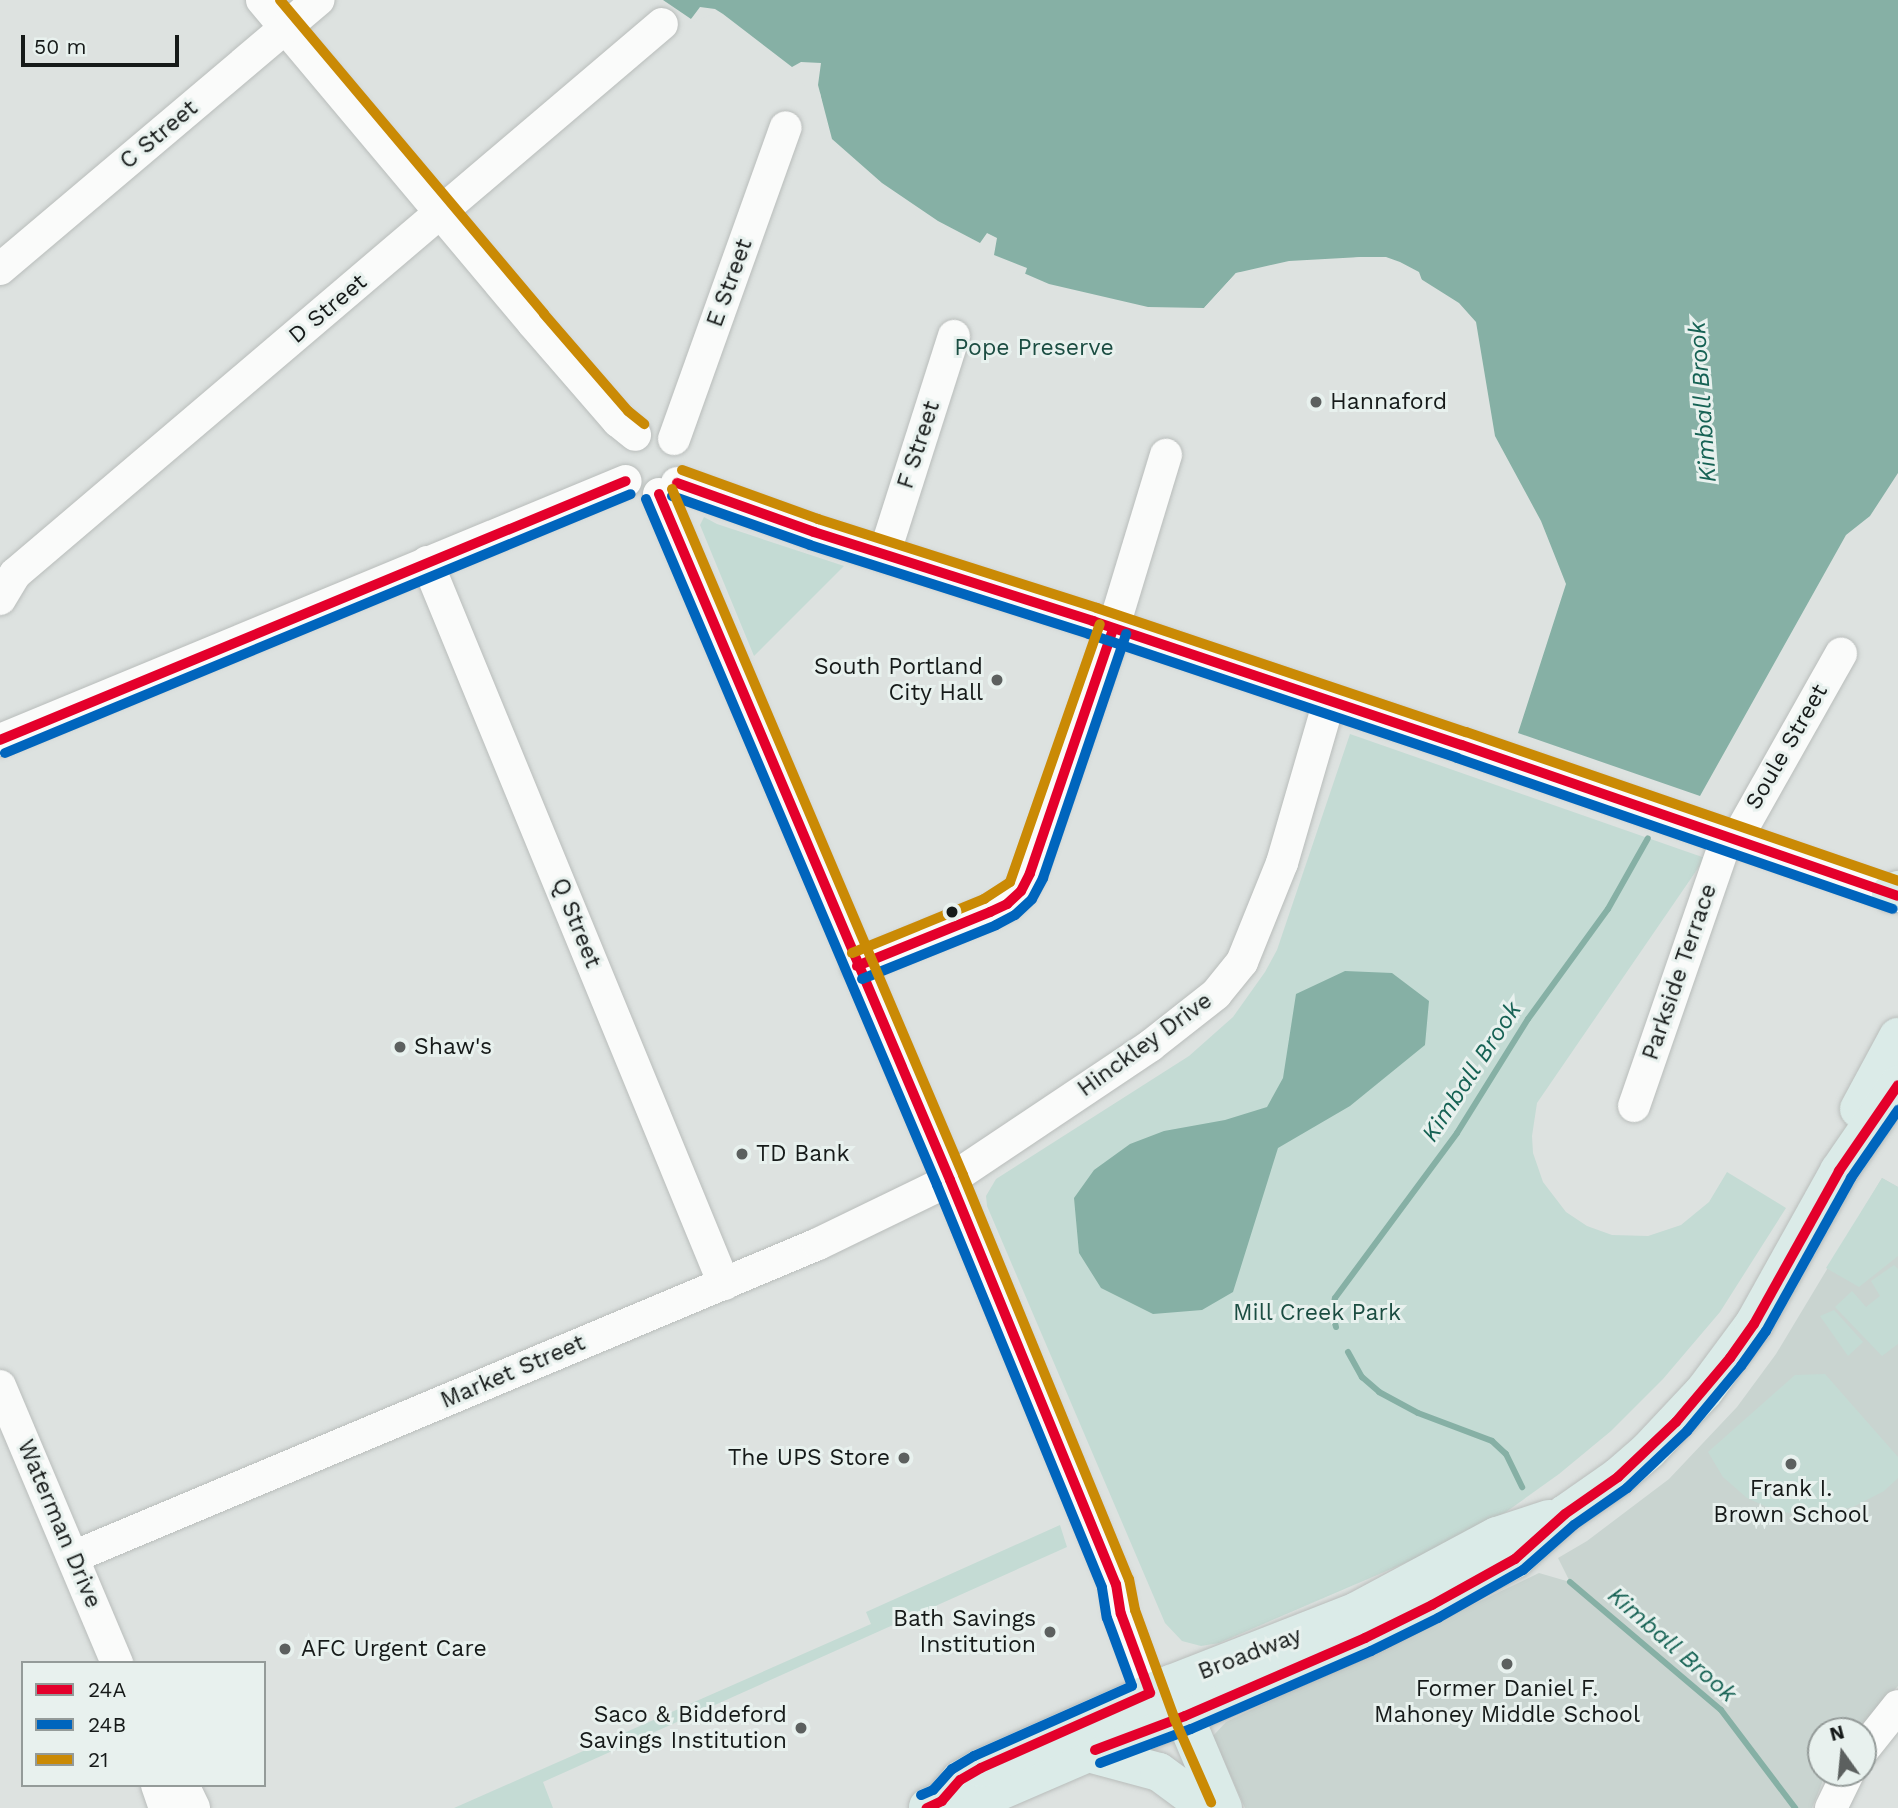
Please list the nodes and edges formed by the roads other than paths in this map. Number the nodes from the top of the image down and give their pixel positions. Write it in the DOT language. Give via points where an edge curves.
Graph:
graph roads {
  1 [pos="262,0"];
  2 [pos="318,0"];
  3 [pos="662,24"];
  4 [pos="286,27"];
  5 [pos="786,127"];
  6 [pos="441,214"];
  7 [pos="0,269"];
  8 [pos="954,336"];
  9 [pos="635,435"];
  10 [pos="674,439"];
  11 [pos="1166,455"];
  12 [pos="626,481"];
  13 [pos="668,489"];
  14 [pos="884,555"];
  15 [pos="427,562"];
  16 [pos="0,599"];
  17 [pos="1114,629"];
  18 [pos="1841,654"];
  19 [pos="1329,701"];
  20 [pos="1,735"];
  21 [pos="1731,839"];
  22 [pos="1896,893"];
  23 [pos="857,966"];
  24 [pos="1898,1037"];
  25 [pos="1898,1085"];
  26 [pos="1634,1106"];
  27 [pos="1839,1171"];
  28 [pos="950,1180"];
  29 [pos="724,1284"];
  30 [pos="0,1385"];
  31 [pos="73,1558"];
  32 [pos="116,1661"];
  33 [pos="1167,1704"];
  34 [pos="1898,1706"];
  35 [pos="1877,1732"];
  36 [pos="1088,1753"];
  37 [pos="158,1787"];
  38 [pos="184,1787"];
  39 [pos="1841,1787"];
  40 [pos="1205,1804"];
  41 [pos="938,1806"];
  42 [pos="165,1808"];
  43 [pos="194,1808"];
  44 [pos="1831,1808"];
  1 -- 4 [label="street"];
  2 -- 4 [label="street, C Street"];
  3 -- 6 [label="street, D Street"];
  4 -- 6 [label="street"];
  4 -- 7 [label="street, C Street"];
  5 -- 10 [label="street, E Street"];
  6 -- 9 [label="street"];
  6 -- 16 [label="street, D Street" via="15,574"];
  8 -- 14 [label="street, F Street"];
  9 -- 10 [label="street" via="655,430"];
  9 -- 12 [label="street" via="620,461"];
  10 -- 13 [label="street" via="685,465"];
  11 -- 17 [label="street"];
  12 -- 13 [label="street" via="641,492"];
  12 -- 15 [label="street"];
  13 -- 14 [label="street"];
  13 -- 23 [label="street"];
  14 -- 17 [label="street"];
  15 -- 20 [label="street"];
  15 -- 29 [label="street, Q Street"];
  17 -- 19 [label="street"];
  17 -- 23 [label="street" via="1021,891 990,912"];
  18 -- 21 [label="street, Soule Street"];
  19 -- 21 [label="street"];
  19 -- 28 [label="street, Hinckley Drive" via="1282,863 1242,962 1216,994 1150,1046"];
  21 -- 22 [label="street"];
  21 -- 26 [label="street, Parkside Terrace"];
  23 -- 28 [label="street"];
  24 -- 27 [label="main road, Broadway" via="1864,1098"];
  25 -- 27 [label="main road, Broadway"];
  27 -- 33 [label="main road, Broadway" via="1754,1324 1705,1390 1648,1451 1515,1559 1365,1638"];
  28 -- 29 [label="street, Market Street"];
  28 -- 33 [label="street" via="1116,1584 1137,1604"];
  29 -- 31 [label="street, Market Street"];
  30 -- 31 [label="street, Waterman Drive"];
  31 -- 32 [label="street, Waterman Drive"];
  33 -- 36 [label="main road, Broadway"];
  33 -- 40 [label="main road"];
  33 -- 41 [label="main road, Broadway" via="981,1768 960,1780"];
  34 -- 35 [label="street"];
  36 -- 40 [label="main road" via="1158,1772"];
  36 -- 41 [label="main road, Broadway" via="972,1803"];
  37 -- 42 [label="street"];
  38 -- 43 [label="street"];
  39 -- 44 [label="street"];
}
